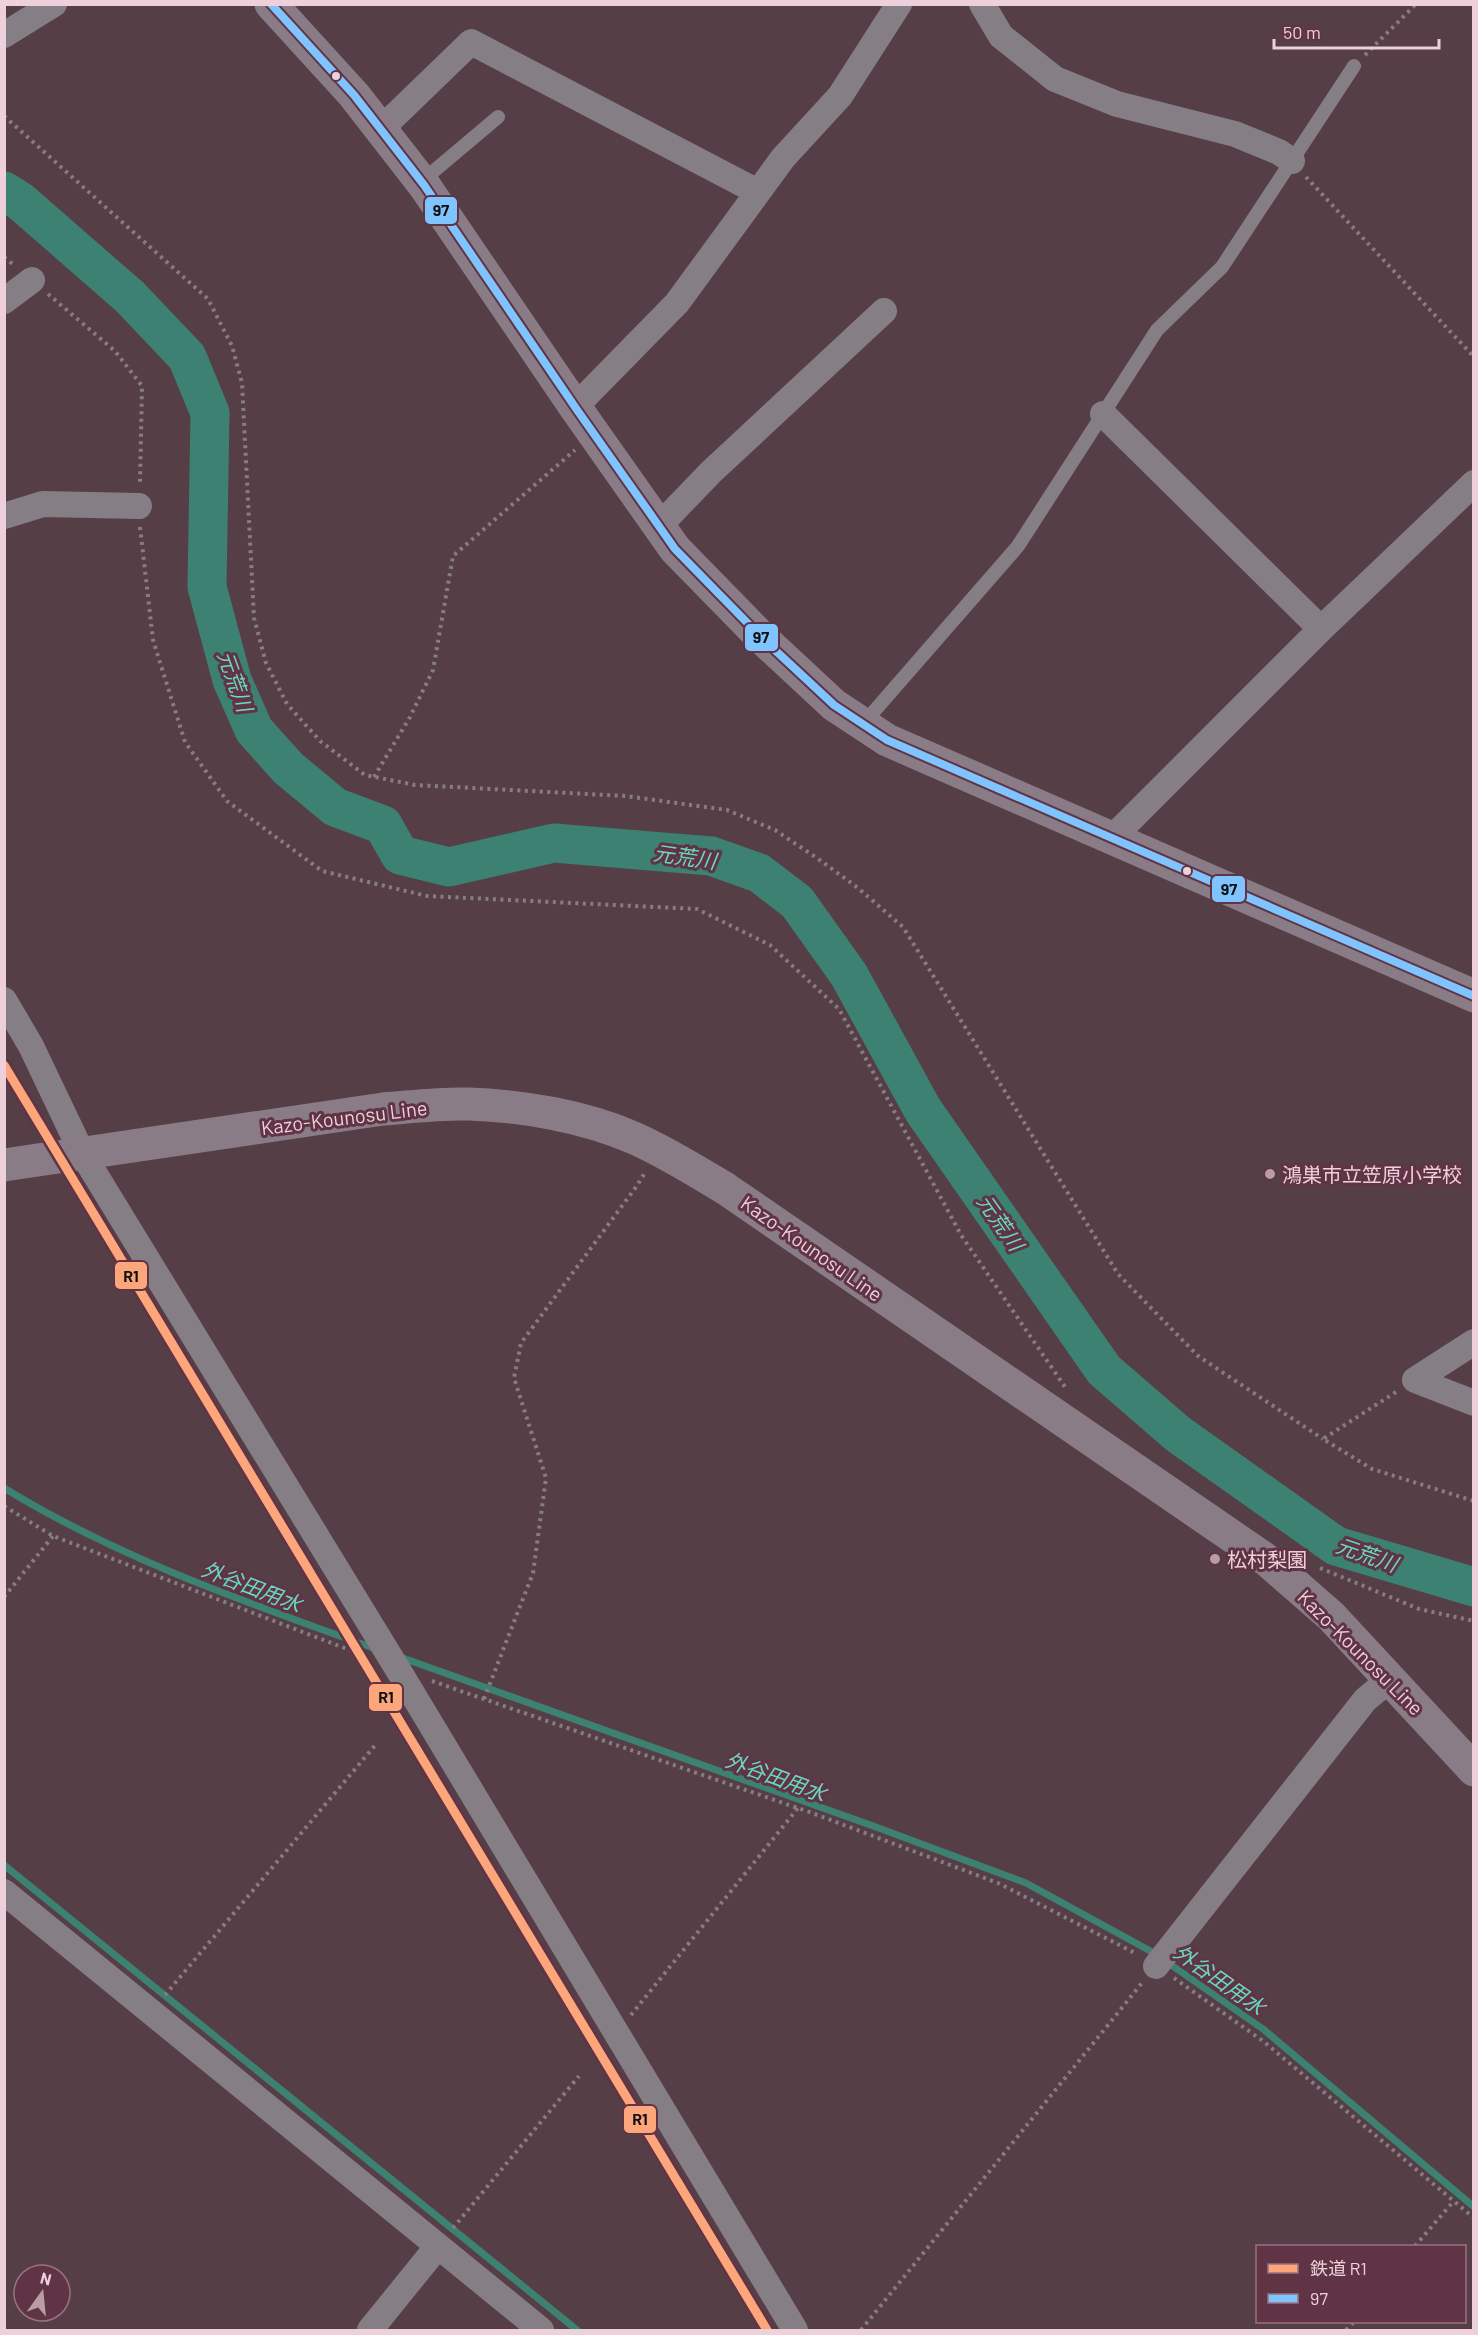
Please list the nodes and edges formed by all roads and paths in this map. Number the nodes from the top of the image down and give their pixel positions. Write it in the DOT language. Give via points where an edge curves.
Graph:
graph roads {
  1 [pos="54,4"];
  2 [pos="271,4"];
  3 [pos="899,4"];
  4 [pos="982,4"];
  5 [pos="1416,4"];
  6 [pos="4,35"];
  7 [pos="1354,66"];
  8 [pos="4,116"];
  9 [pos="498,117"];
  10 [pos="381,129"];
  11 [pos="1292,161"];
  12 [pos="422,181"];
  13 [pos="758,192"];
  14 [pos="4,256"];
  15 [pos="32,280"];
  16 [pos="4,301"];
  17 [pos="884,311"];
  18 [pos="1473,357"];
  19 [pos="575,407"];
  20 [pos="1103,414"];
  21 [pos="594,434"];
  22 [pos="1473,483"];
  23 [pos="139,506"];
  24 [pos="4,516"];
  25 [pos="659,526"];
  26 [pos="1322,629"];
  27 [pos="863,724"];
  28 [pos="375,777"];
  29 [pos="1111,839"];
  30 [pos="1473,996"];
  31 [pos="4,1000"];
  32 [pos="658,1149"];
  33 [pos="82,1153"];
  34 [pos="4,1165"];
  35 [pos="1473,1342"];
  36 [pos="1415,1380"];
  37 [pos="1473,1403"];
  38 [pos="1071,1427"];
  39 [pos="1323,1439"];
  40 [pos="1473,1500"];
  41 [pos="4,1506"];
  42 [pos="53,1536"];
  43 [pos="1314,1566"];
  44 [pos="4,1597"];
  45 [pos="1473,1621"];
  46 [pos="397,1668"];
  47 [pos="1390,1679"];
  48 [pos="484,1699"];
  49 [pos="378,1743"];
  50 [pos="1473,1770"];
  51 [pos="798,1808"];
  52 [pos="4,1892"];
  53 [pos="1156,1965"];
  54 [pos="151,2012"];
  55 [pos="617,2033"];
  56 [pos="579,2076"];
  57 [pos="1453,2202"];
  58 [pos="1473,2218"];
  59 [pos="1417,2245"];
  60 [pos="438,2246"];
  61 [pos="370,2331"];
  62 [pos="541,2331"];
  63 [pos="795,2331"];
  64 [pos="861,2331"];
  1 -- 6 [label="street"];
  2 -- 10 [label="main road"];
  3 -- 13 [label="street" via="840,96 783,158"];
  4 -- 11 [label="street" via="1001,36 1055,79 1117,104 1235,134"];
  5 -- 7 [label="path"];
  7 -- 11 [label="lane"];
  8 -- 28 [label="path" via="208,298 232,346 242,383 254,618 266,663 287,704 320,741 365,775"];
  9 -- 12 [label="lane"];
  10 -- 12 [label="main road"];
  10 -- 13 [label="street" via="471,42"];
  11 -- 18 [label="path"];
  11 -- 20 [label="lane" via="1222,267 1157,330"];
  12 -- 19 [label="main road"];
  13 -- 19 [label="street" via="677,303"];
  14 -- 15 [label="path"];
  15 -- 16 [label="street"];
  15 -- 23 [label="path" via="115,351 142,386"];
  17 -- 25 [label="street" via="711,472"];
  19 -- 21 [label="main road"];
  20 -- 26 [label="street"];
  20 -- 27 [label="lane" via="1018,546"];
  21 -- 25 [label="main road"];
  21 -- 28 [label="path" via="453,556 433,670"];
  22 -- 26 [label="street"];
  23 -- 24 [label="street" via="43,504"];
  23 -- 38 [label="path" via="153,640 185,742 227,801 322,871 427,896 697,909 770,945 839,1009 961,1235 1071,1395"];
  25 -- 27 [label="main road" via="675,549 763,639 834,705"];
  26 -- 29 [label="street"];
  27 -- 29 [label="main road" via="887,740"];
  28 -- 39 [label="path" via="415,785 626,796 727,810 775,830 817,858 903,927 1118,1274 1198,1356"];
  29 -- 30 [label="main road"];
  31 -- 33 [label="street" via="31,1046"];
  32 -- 33 [label="main road, Kazo-Kounosu Line" via="597,1125 549,1113 469,1104 383,1109"];
  32 -- 38 [label="main road, Kazo-Kounosu Line" via="726,1189"];
  32 -- 48 [label="path" via="636,1187 521,1343 514,1378 546,1478 534,1573"];
  33 -- 34 [label="main road, Kazo-Kounosu Line"];
  33 -- 46 [label="street"];
  35 -- 36 [label="street"];
  36 -- 37 [label="street"];
  36 -- 39 [label="path"];
  38 -- 47 [label="main road, Kazo-Kounosu Line" via="1268,1561 1331,1616"];
  39 -- 40 [label="path" via="1372,1469"];
  41 -- 42 [label="path"];
  42 -- 44 [label="path"];
  42 -- 46 [label="path"];
  43 -- 45 [label="path" via="1419,1609"];
  46 -- 48 [label="path"];
  46 -- 55 [label="street"];
  47 -- 50 [label="main road, Kazo-Kounosu Line"];
  47 -- 53 [label="street" via="1365,1700"];
  48 -- 51 [label="path"];
  49 -- 54 [label="path"];
  51 -- 53 [label="path" via="998,1883"];
  51 -- 55 [label="path"];
  52 -- 54 [label="street"];
  53 -- 57 [label="path" via="1263,2041"];
  53 -- 64 [label="path"];
  54 -- 60 [label="street"];
  55 -- 63 [label="street"];
  56 -- 60 [label="path"];
  57 -- 58 [label="path"];
  57 -- 59 [label="path"];
  60 -- 61 [label="street"];
  60 -- 62 [label="street"];
}
